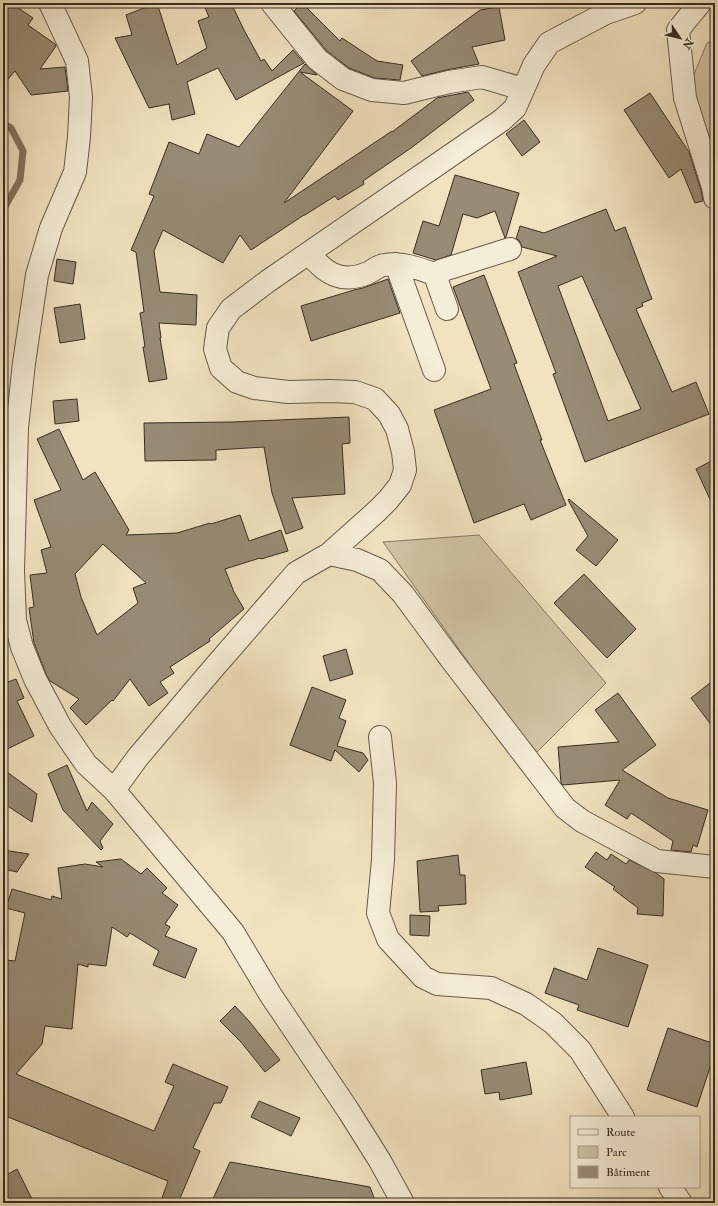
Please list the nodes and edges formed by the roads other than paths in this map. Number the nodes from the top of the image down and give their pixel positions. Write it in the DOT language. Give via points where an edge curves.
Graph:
graph roads {
  1 [pos="50,3"];
  2 [pos="272,3"];
  3 [pos="636,3"];
  4 [pos="700,3"];
  5 [pos="523,89"];
  6 [pos="715,198"];
  7 [pos="510,249"];
  8 [pos="309,252"];
  9 [pos="396,264"];
  10 [pos="437,275"];
  11 [pos="446,309"];
  12 [pos="434,370"];
  13 [pos="329,554"];
  14 [pos="380,737"];
  15 [pos="114,790"];
  16 [pos="715,867"];
  17 [pos="622,1116"];
  18 [pos="671,1188"];
  19 [pos="403,1203"];
  20 [pos="681,1203"];
  1 -- 15 [label="street" via="77,61 81,97 79,137 75,172 51,228 37,275 24,363 17,428 13,570 15,620 22,647 35,679 60,726 86,764"];
  2 -- 5 [label="street" via="317,59 343,79 372,90 404,93 482,77"];
  3 -- 5 [label="street" via="606,13 549,43 534,64"];
  4 -- 6 [label="street" via="678,30 685,98"];
  5 -- 8 [label="street" via="515,108 502,120"];
  7 -- 10 [label="street" via="440,271"];
  8 -- 9 [label="street" via="318,264 343,277 354,278 383,265"];
  8 -- 13 [label="street" via="231,309 218,328 215,349 221,368 237,382 254,388 288,392 355,392 375,399 389,414 397,429 403,452 405,470 400,484 377,511"];
  9 -- 10 [label="street"];
  9 -- 12 [label="street"];
  10 -- 11 [label="street"];
  13 -- 15 [label="street" via="296,573 138,757"];
  13 -- 16 [label="street" via="357,560 380,570 403,594 565,808 589,825 657,861"];
  14 -- 17 [label="street" via="385,783 383,860 378,913 388,939 423,977 437,984 491,988 526,1004 553,1023 580,1050"];
  15 -- 19 [label="street" via="233,932 270,994 380,1161"];
  18 -- 20 [label="street"];
}
